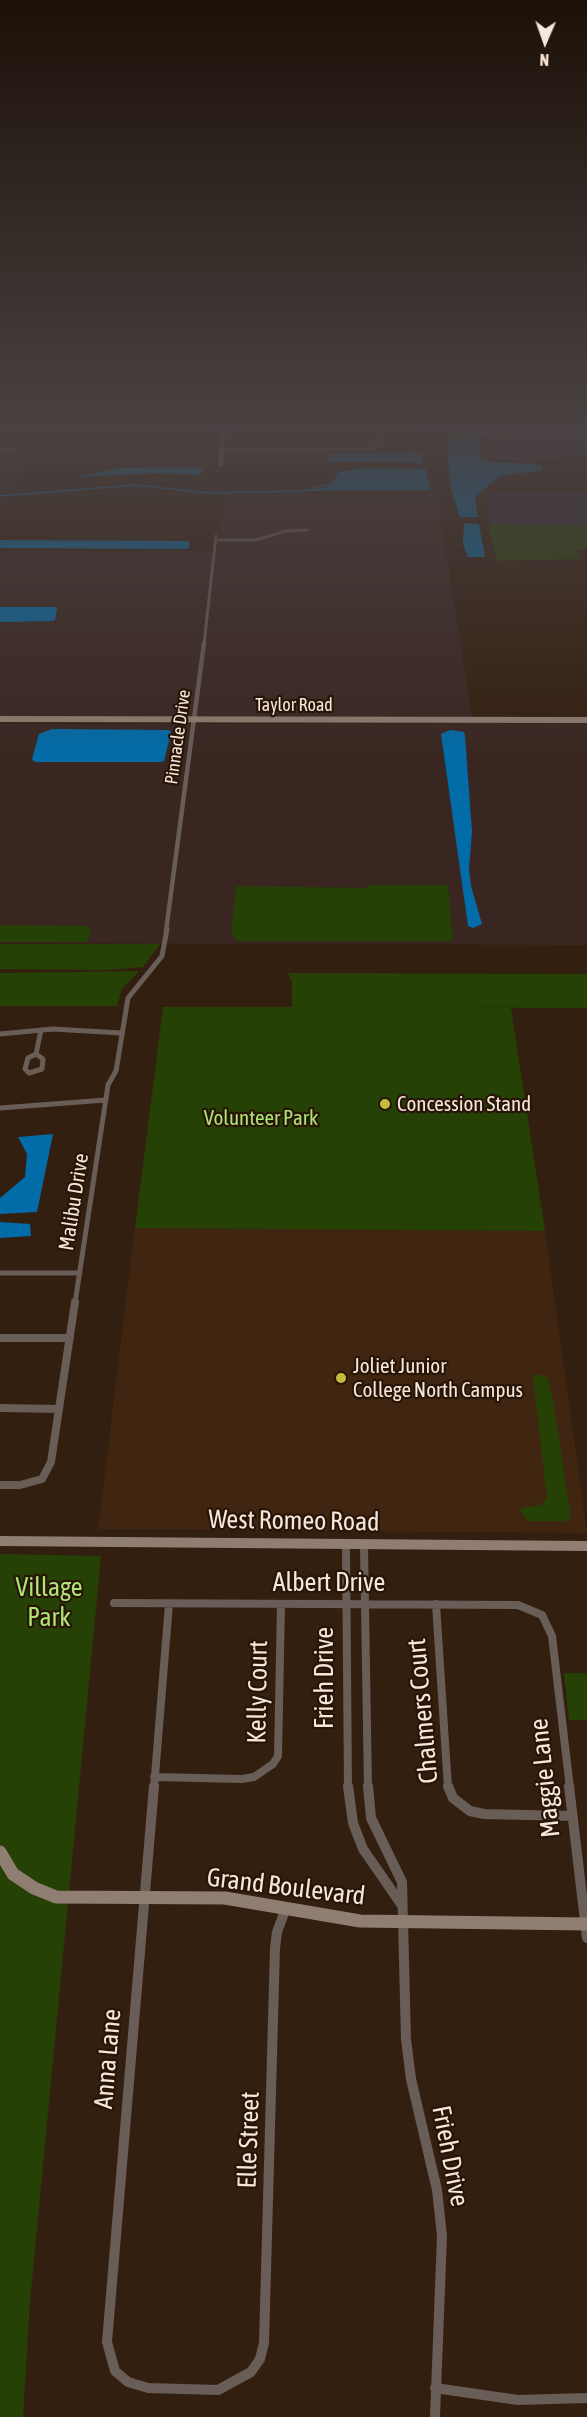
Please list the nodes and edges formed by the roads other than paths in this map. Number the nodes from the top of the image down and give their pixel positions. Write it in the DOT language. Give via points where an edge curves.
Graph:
graph roads {
  1 [pos="270,536"];
  2 [pos="0,719"];
  3 [pos="195,720"];
  4 [pos="587,720"];
  5 [pos="165,941"];
  6 [pos="41,1030"];
  7 [pos="121,1033"];
  8 [pos="0,1035"];
  9 [pos="36,1054"];
  10 [pos="106,1100"];
  11 [pos="0,1108"];
  12 [pos="0,1273"];
  13 [pos="80,1273"];
  14 [pos="0,1338"];
  15 [pos="70,1338"];
  16 [pos="0,1408"];
  17 [pos="59,1409"];
  18 [pos="0,1485"];
  19 [pos="0,1541"];
  20 [pos="346,1545"];
  21 [pos="364,1545"];
  22 [pos="587,1546"];
  23 [pos="114,1603"];
  24 [pos="169,1604"];
  25 [pos="281,1604"];
  26 [pos="348,1604"];
  27 [pos="365,1604"];
  28 [pos="436,1604"];
  29 [pos="542,1615"];
  30 [pos="154,1777"];
  31 [pos="572,1816"];
  32 [pos="0,1852"];
  33 [pos="144,1898"];
  34 [pos="401,1904"];
  35 [pos="287,1907"];
  36 [pos="404,1922"];
  37 [pos="586,1923"];
  38 [pos="587,1938"];
  39 [pos="251,2372"];
  40 [pos="435,2388"];
  41 [pos="587,2398"];
  42 [pos="435,2417"];
  1 -- 3 [label="street, Pinnacle Drive" via="256,540 215,538"];
  2 -- 3 [label="street, Taylor Road"];
  3 -- 4 [label="street, Taylor Road"];
  3 -- 5 [label="street, Pinnacle Drive"];
  5 -- 7 [label="street, Malibu Drive" via="162,956 128,998"];
  6 -- 7 [label="street"];
  6 -- 8 [label="street"];
  6 -- 9 [label="street"];
  7 -- 10 [label="street, Malibu Drive" via="116,1071"];
  10 -- 11 [label="street"];
  10 -- 13 [label="street, Malibu Drive"];
  12 -- 13 [label="street"];
  13 -- 15 [label="street, Malibu Drive"];
  14 -- 15 [label="street"];
  15 -- 17 [label="street, Malibu Drive"];
  16 -- 17 [label="street"];
  17 -- 18 [label="street, Malibu Drive" via="51,1462 42,1479"];
  19 -- 20 [label="street, West Romeo Road"];
  20 -- 21 [label="street, West Romeo Road"];
  20 -- 26 [label="street, Frieh Drive"];
  21 -- 22 [label="street, West Romeo Road"];
  21 -- 27 [label="street, Frieh Drive"];
  23 -- 24 [label="street, Albert Drive"];
  24 -- 25 [label="street, Albert Drive"];
  24 -- 30 [label="street, Anna Lane"];
  25 -- 26 [label="street, Albert Drive"];
  25 -- 30 [label="street, Kelly Court" via="278,1756 273,1764 254,1777 242,1779"];
  26 -- 27 [label="street, Albert Drive"];
  26 -- 34 [label="street, Frieh Drive" via="348,1795 363,1849"];
  27 -- 28 [label="street, Albert Drive"];
  27 -- 34 [label="street, Frieh Drive" via="368,1796 371,1818 402,1882"];
  28 -- 29 [label="street, Albert Drive" via="518,1605"];
  28 -- 31 [label="street, Chalmers Court" via="447,1785 453,1798 470,1811 484,1815"];
  29 -- 31 [label="street, Maggie Lane" via="552,1636"];
  30 -- 33 [label="street, Anna Lane"];
  31 -- 37 [label="street, Maggie Lane"];
  32 -- 33 [label="street, Grand Boulevard" via="13,1874 56,1897"];
  33 -- 35 [label="street, Grand Boulevard" via="225,1898"];
  33 -- 39 [label="street, Anna Lane" via="106,2342 109,2357 115,2371 128,2382 148,2388 218,2390"];
  34 -- 36 [label="street, Frieh Drive"];
  35 -- 36 [label="street, Grand Boulevard" via="328,1917"];
  35 -- 39 [label="street, Elle Street" via="275,1948 264,2343"];
  36 -- 37 [label="street, Grand Boulevard"];
  36 -- 40 [label="street, Frieh Drive" via="408,2059 437,2190 442,2236"];
  37 -- 38 [label="street, Maggie Lane"];
  40 -- 41 [label="street" via="518,2400"];
  40 -- 42 [label="street, Frieh Drive"];
}
